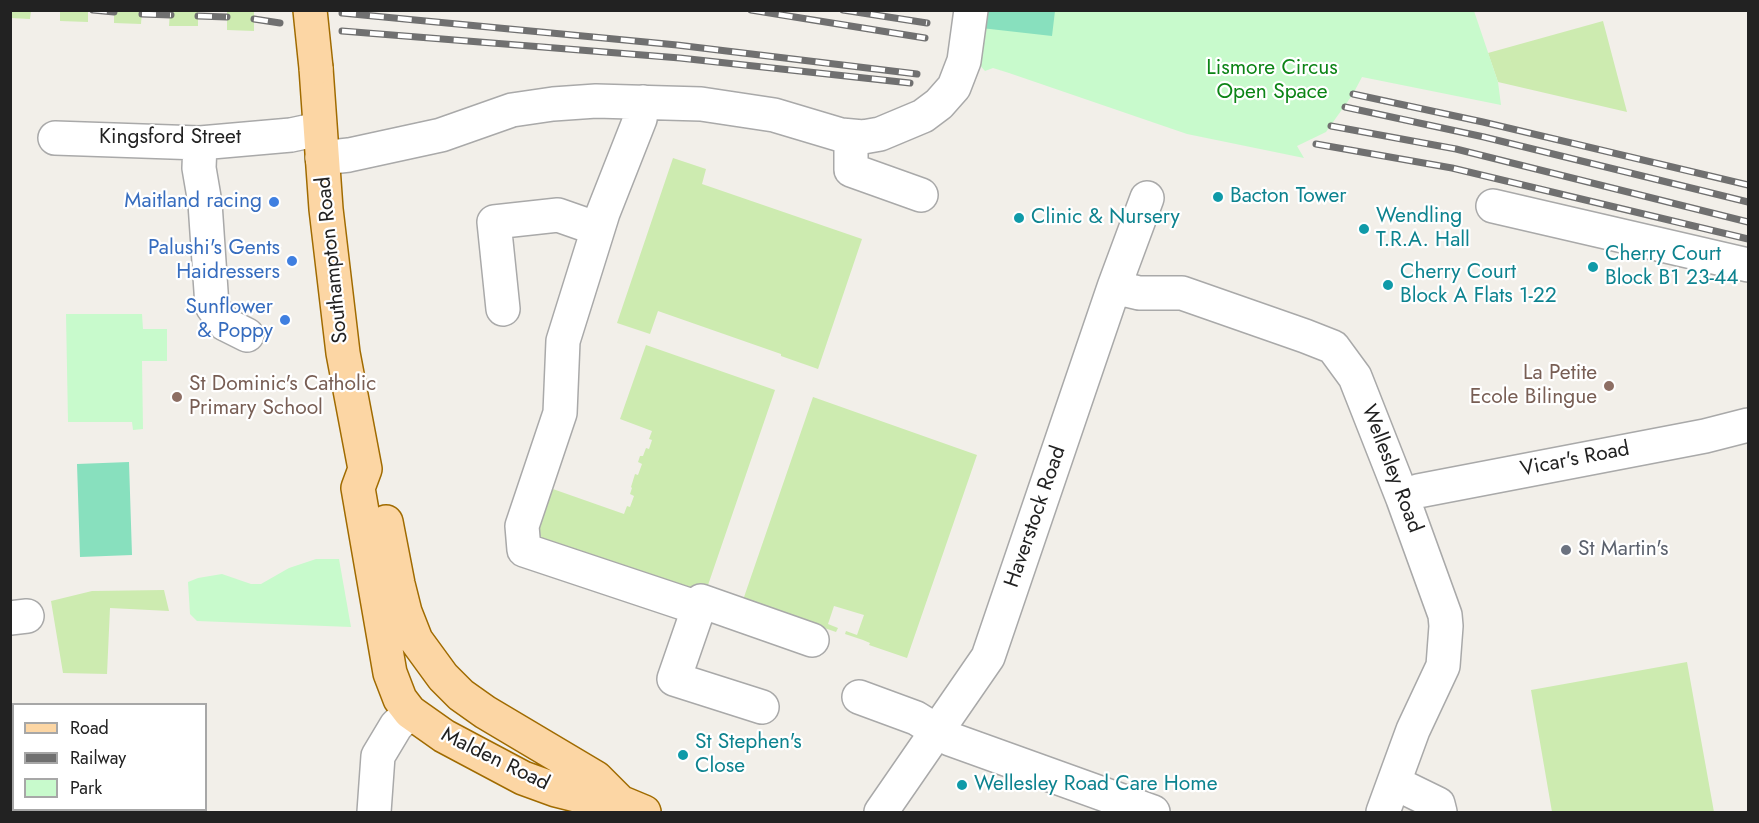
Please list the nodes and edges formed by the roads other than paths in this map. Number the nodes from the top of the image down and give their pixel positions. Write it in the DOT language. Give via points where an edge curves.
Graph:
graph roads {
  1 [pos="310,10"];
  2 [pos="971,10"];
  3 [pos="643,102"];
  4 [pos="851,137"];
  5 [pos="55,138"];
  6 [pos="200,142"];
  7 [pos="321,144"];
  8 [pos="921,195"];
  9 [pos="1147,198"];
  10 [pos="1493,206"];
  11 [pos="598,229"];
  12 [pos="1749,265"];
  13 [pos="1114,287"];
  14 [pos="503,309"];
  15 [pos="247,335"];
  16 [pos="1749,425"];
  17 [pos="372,475"];
  18 [pos="1403,499"];
  19 [pos="698,608"];
  20 [pos="812,640"];
  21 [pos="859,697"];
  22 [pos="762,707"];
  23 [pos="410,712"];
  24 [pos="937,731"];
  25 [pos="1389,798"];
  26 [pos="632,807"];
  27 [pos="374,813"];
  28 [pos="881,813"];
  29 [pos="1154,813"];
  30 [pos="1440,813"];
  1 -- 7 [label="main road, Southampton Road, bridge"];
  2 -- 4 [label="street, Kingsford Street" via="962,70 939,104 892,131"];
  3 -- 4 [label="street, Kingsford Street" via="743,110"];
  3 -- 7 [label="street, Kingsford Street" via="574,102 512,110 399,145"];
  3 -- 11 [label="street"];
  4 -- 8 [label="street" via="851,170"];
  5 -- 6 [label="street, Kingsford Street"];
  6 -- 7 [label="street, Kingsford Street" via="291,135"];
  6 -- 15 [label="street" via="212,306 225,324"];
  7 -- 17 [label="main road, Southampton Road" via="343,353"];
  9 -- 13 [label="street, Haverstock Road"];
  10 -- 12 [label="street"];
  11 -- 14 [label="street" via="558,216 494,222"];
  11 -- 19 [label="street" via="562,340 560,413 522,526 524,550"];
  13 -- 18 [label="street, Wellesley Road" via="1139,293 1182,293 1333,347 1355,378"];
  13 -- 24 [label="street, Haverstock Road" via="992,648 985,664"];
  16 -- 18 [label="street, Vicar's Road" via="1418,491"];
  17 -- 23 [label="main road, Southampton Road" via="357,488 390,673"];
  17 -- 26 [label="main road, Malden Road" via="416,640 443,677 485,712 596,778"];
  18 -- 25 [label="street, Wellesley Road" via="1446,626 1443,666 1413,730"];
  19 -- 20 [label="street" via="701,601"];
  19 -- 22 [label="street" via="674,678"];
  21 -- 24 [label="street" via="916,718"];
  23 -- 26 [label="main road, Malden Road" via="444,736 529,781"];
  23 -- 27 [label="street" via="396,726 378,756"];
  24 -- 28 [label="street, Haverstock Road"];
  24 -- 29 [label="street" via="950,740"];
  25 -- 30 [label="street" via="1438,804"];
}
